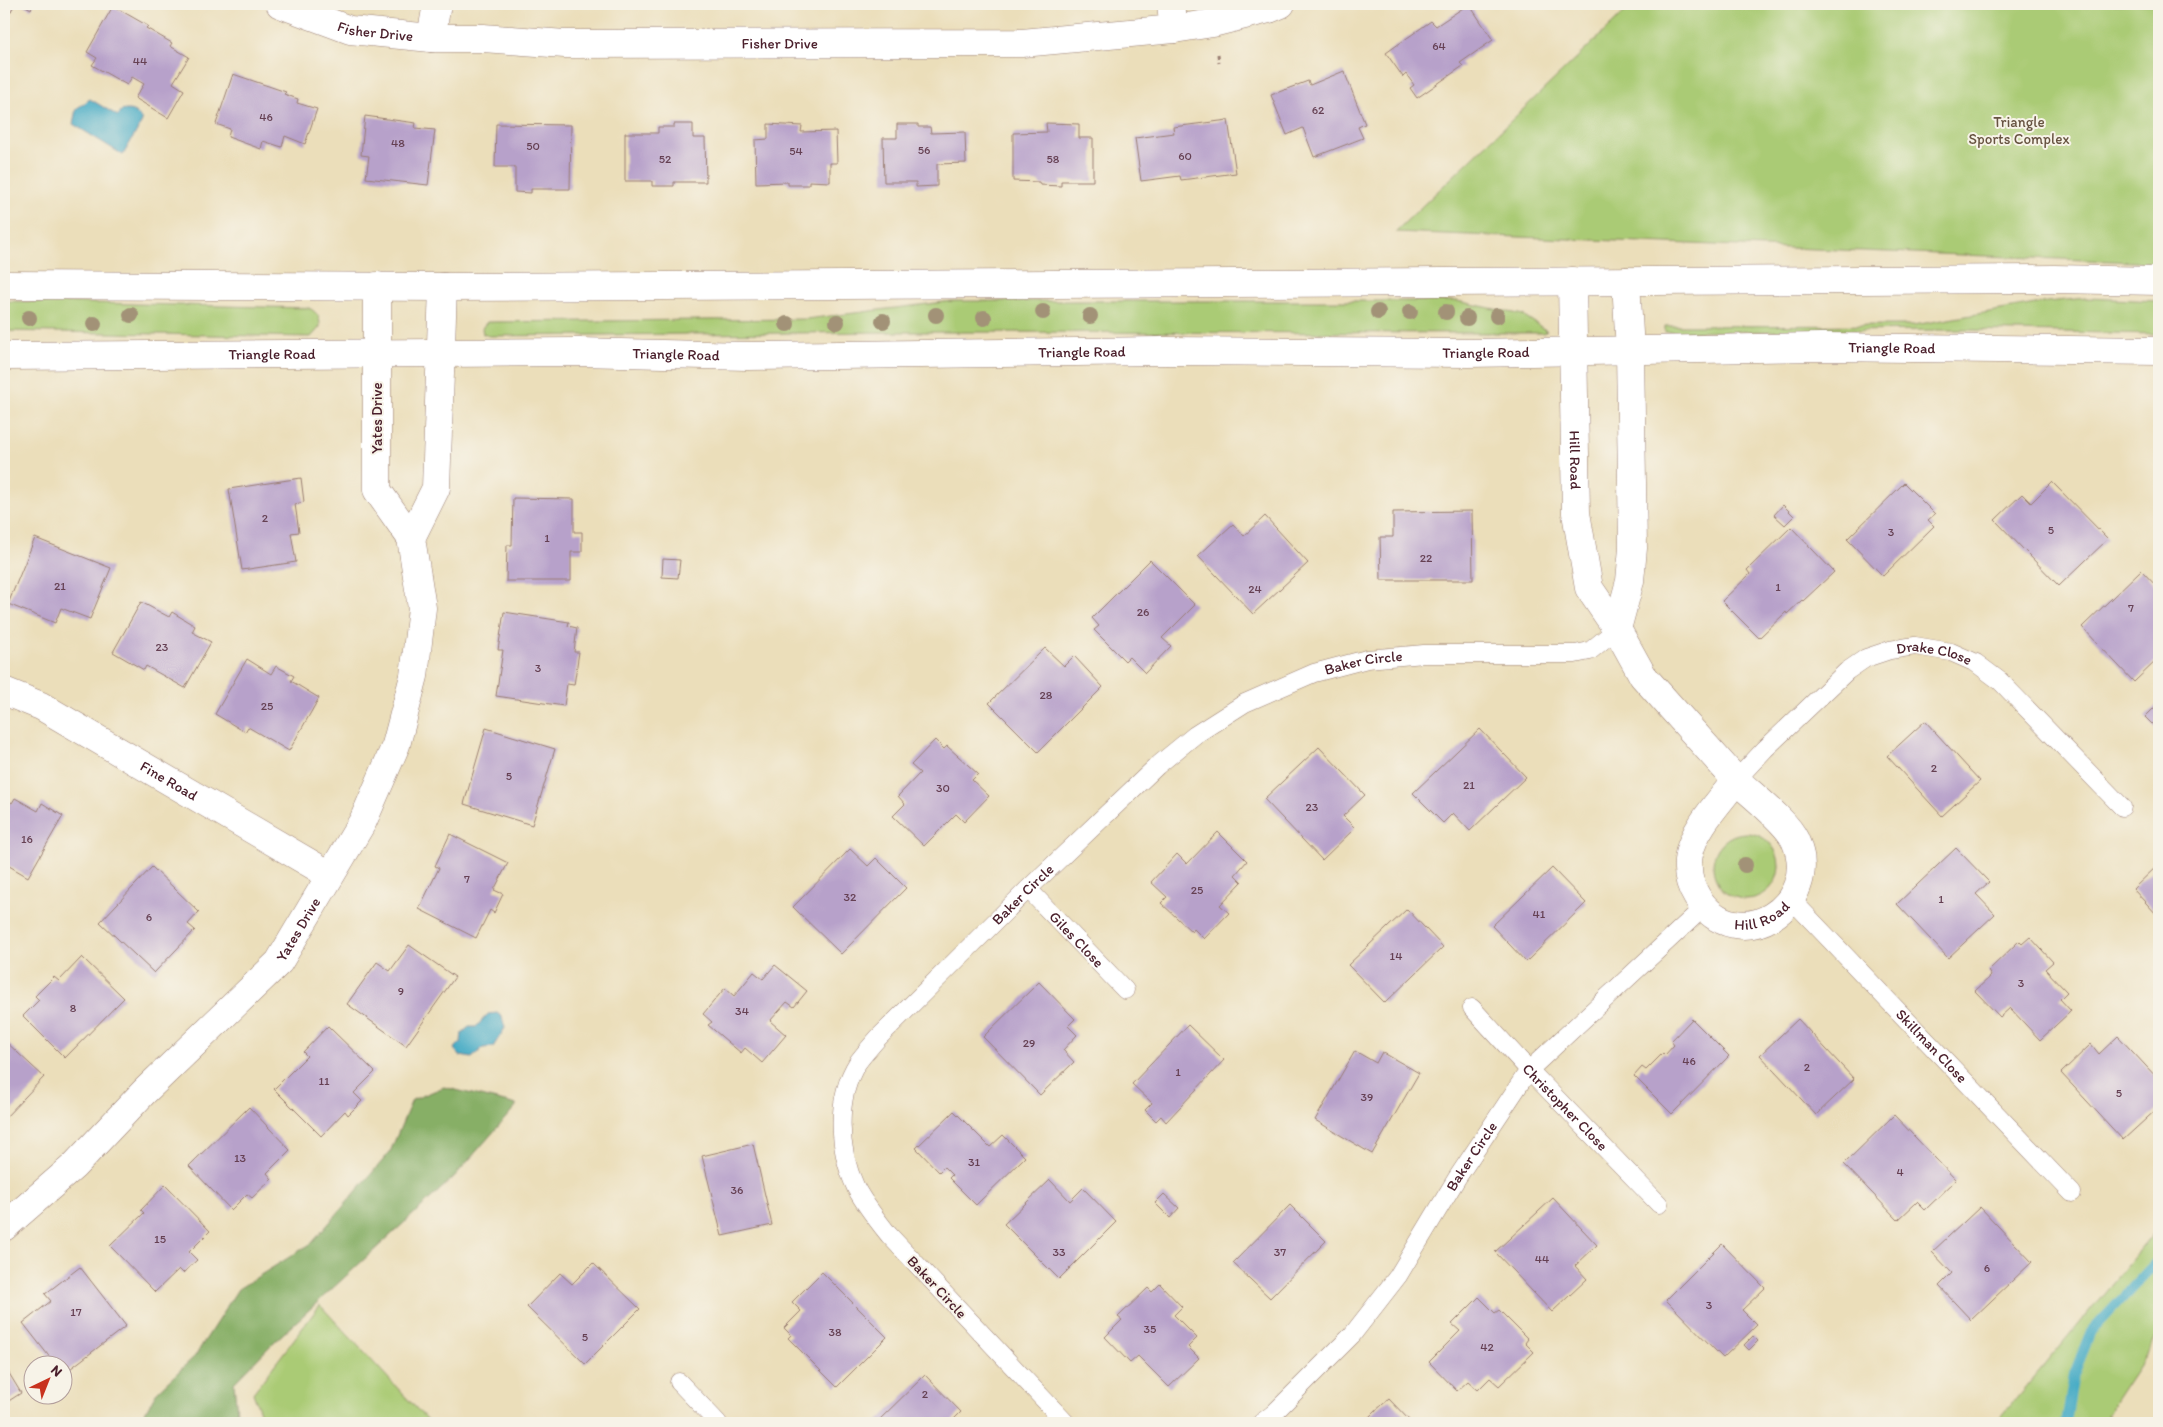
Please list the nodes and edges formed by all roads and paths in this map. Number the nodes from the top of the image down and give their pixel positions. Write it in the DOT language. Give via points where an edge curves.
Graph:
graph roads {
  1 [pos="280,4"];
  2 [pos="437,4"];
  3 [pos="1281,4"];
  4 [pos="1172,16"];
  5 [pos="431,38"];
  6 [pos="1218,53"];
  7 [pos="1219,63"];
  8 [pos="1572,281"];
  9 [pos="1626,281"];
  10 [pos="2159,281"];
  11 [pos="4,285"];
  12 [pos="377,286"];
  13 [pos="443,287"];
  14 [pos="1574,351"];
  15 [pos="1630,351"];
  16 [pos="2159,351"];
  17 [pos="440,354"];
  18 [pos="377,355"];
  19 [pos="4,356"];
  20 [pos="411,538"];
  21 [pos="1617,629"];
  22 [pos="4,691"];
  23 [pos="1736,780"];
  24 [pos="2122,808"];
  25 [pos="330,875"];
  26 [pos="1028,889"];
  27 [pos="1792,900"];
  28 [pos="1704,908"];
  29 [pos="1125,990"];
  30 [pos="1472,1008"];
  31 [pos="1529,1070"];
  32 [pos="2072,1193"];
  33 [pos="1660,1204"];
  34 [pos="4,1227"];
  35 [pos="679,1382"];
  36 [pos="718,1423"];
  37 [pos="1064,1423"];
  38 [pos="1261,1423"];
  1 -- 5 [label="street, Fisher Drive" via="350,30"];
  2 -- 5 [label="street"];
  3 -- 4 [label="street, Fisher Drive" via="1213,23"];
  4 -- 5 [label="street, Fisher Drive" via="1022,43 565,44"];
  6 -- 7 [label="path"];
  8 -- 9 [label="street"];
  8 -- 13 [label="street"];
  8 -- 14 [label="street, Hill Road"];
  9 -- 10 [label="street"];
  9 -- 15 [label="street"];
  11 -- 12 [label="street"];
  12 -- 13 [label="street"];
  12 -- 18 [label="street, Yates Drive"];
  13 -- 17 [label="street"];
  14 -- 15 [label="street, Triangle Road"];
  14 -- 17 [label="street, Triangle Road" via="747,356 579,352"];
  14 -- 21 [label="street, Hill Road" via="1576,513 1589,588"];
  15 -- 16 [label="street, Triangle Road" via="1822,347"];
  15 -- 21 [label="street" via="1633,548 1630,581"];
  17 -- 18 [label="street, Triangle Road"];
  17 -- 20 [label="street" via="436,488"];
  18 -- 19 [label="street, Triangle Road"];
  18 -- 20 [label="street, Yates Drive" via="377,490"];
  20 -- 25 [label="street, Yates Drive" via="422,608 414,676 396,745 363,821"];
  21 -- 23 [label="street, Hill Road" via="1643,676"];
  21 -- 26 [label="lane, Baker Circle" via="1590,651 1575,654 1424,654 1367,659 1314,673 1245,703 1195,735 1157,766"];
  22 -- 25 [label="street, Fine Road" via="41,706"];
  23 -- 24 [label="lane, Drake Close" via="1765,748 1847,671 1882,652 1916,646 1951,652 1976,663 2000,681"];
  23 -- 27 [label="street, Hill Road" via="1794,838 1802,861 1799,883"];
  23 -- 28 [label="street, Hill Road" via="1698,831 1689,854 1688,877"];
  25 -- 34 [label="street, Yates Drive" via="279,962 144,1092 74,1166"];
  26 -- 29 [label="lane, Giles Close"];
  26 -- 37 [label="lane, Baker Circle" via="878,1038 858,1063 845,1096 841,1121 847,1164 870,1212"];
  27 -- 28 [label="street, Hill Road" via="1768,919 1743,926 1720,919"];
  27 -- 32 [label="lane, Skillman Close"];
  28 -- 31 [label="lane, Baker Circle"];
  30 -- 31 [label="lane, Christopher Close"];
  31 -- 33 [label="lane, Christopher Close"];
  31 -- 38 [label="lane, Baker Circle" via="1457,1178 1398,1276 1352,1335"];
  35 -- 36 [label="lane"];
}
